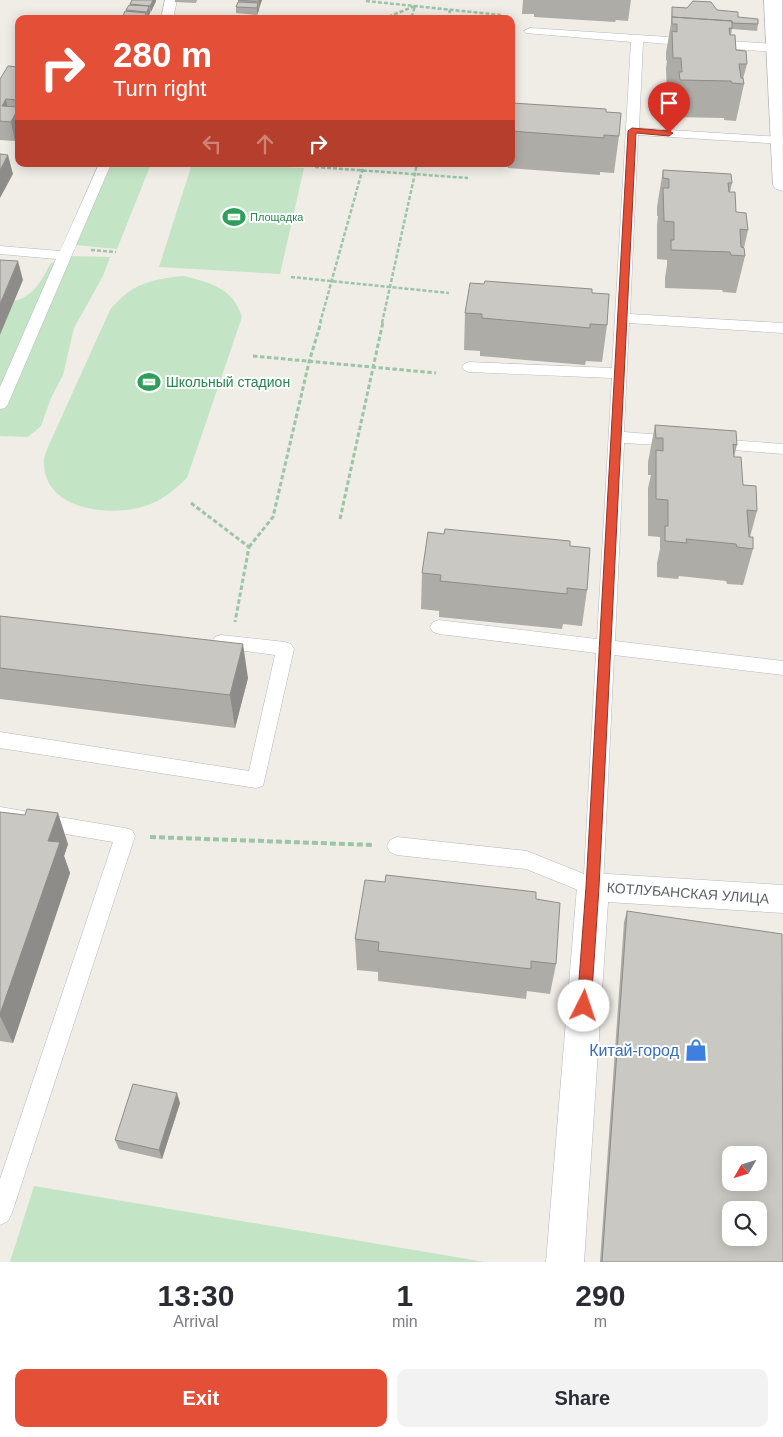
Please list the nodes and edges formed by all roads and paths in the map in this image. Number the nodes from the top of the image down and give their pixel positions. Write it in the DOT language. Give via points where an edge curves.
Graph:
graph roads {
  1 [pos="171,0"];
  2 [pos="773,0"];
  3 [pos="366,1"];
  4 [pos="415,6"];
  5 [pos="450,10"];
  6 [pos="168,15"];
  7 [pos="393,15"];
  8 [pos="412,15"];
  9 [pos="449,15"];
  10 [pos="501,15"];
  11 [pos="530,31"];
  12 [pos="637,38"];
  13 [pos="775,48"];
  14 [pos="632,131"];
  15 [pos="781,137"];
  16 [pos="104,167"];
  17 [pos="315,167"];
  18 [pos="363,167"];
  19 [pos="416,167"];
  20 [pos="362,170"];
  21 [pos="415,174"];
  22 [pos="468,178"];
  23 [pos="783,185"];
  24 [pos="0,250"];
  25 [pos="65,256"];
  26 [pos="291,277"];
  27 [pos="333,281"];
  28 [pos="392,287"];
  29 [pos="449,293"];
  30 [pos="622,318"];
  31 [pos="783,328"];
  32 [pos="254,356"];
  33 [pos="309,362"];
  34 [pos="469,367"];
  35 [pos="374,368"];
  36 [pos="436,373"];
  37 [pos="620,373"];
  38 [pos="0,404"];
  39 [pos="616,437"];
  40 [pos="783,449"];
  41 [pos="191,503"];
  42 [pos="340,519"];
  43 [pos="250,548"];
  44 [pos="439,627"];
  45 [pos="202,640"];
  46 [pos="231,644"];
  47 [pos="605,647"];
  48 [pos="783,668"];
  49 [pos="0,740"];
  50 [pos="0,815"];
  51 [pos="125,836"];
  52 [pos="397,846"];
  53 [pos="593,887"];
  54 [pos="783,900"];
  55 [pos="0,1213"];
  56 [pos="565,1262"];
  1 -- 6 [label="lane"];
  2 -- 13 [label="street"];
  3 -- 4 [label="path"];
  4 -- 5 [label="path"];
  4 -- 7 [label="path"];
  4 -- 8 [label="path"];
  5 -- 9 [label="path"];
  5 -- 10 [label="path"];
  11 -- 12 [label="lane"];
  12 -- 13 [label="lane"];
  12 -- 14 [label="lane"];
  13 -- 15 [label="street"];
  14 -- 15 [label="lane"];
  14 -- 30 [label="lane"];
  15 -- 23 [label="street"];
  16 -- 25 [label="lane"];
  17 -- 20 [label="path"];
  18 -- 20 [label="path"];
  19 -- 21 [label="path"];
  20 -- 21 [label="path"];
  20 -- 27 [label="path"];
  21 -- 22 [label="path"];
  21 -- 28 [label="path"];
  24 -- 25 [label="lane"];
  25 -- 38 [label="lane"];
  26 -- 27 [label="path"];
  27 -- 28 [label="path"];
  27 -- 33 [label="path"];
  28 -- 29 [label="path"];
  28 -- 35 [label="path"];
  30 -- 31 [label="lane"];
  30 -- 37 [label="lane"];
  32 -- 33 [label="path"];
  33 -- 35 [label="path"];
  33 -- 43 [label="path" via="273,517"];
  34 -- 37 [label="lane"];
  35 -- 36 [label="path"];
  35 -- 42 [label="path"];
  37 -- 39 [label="lane"];
  39 -- 40 [label="lane"];
  39 -- 47 [label="lane"];
  41 -- 43 [label="path"];
  43 -- 46 [label="path"];
  44 -- 47 [label="lane"];
  45 -- 46 [label="lane"];
  46 -- 49 [label="lane" via="286,649 256,780"];
  47 -- 48 [label="lane"];
  47 -- 53 [label="lane"];
  50 -- 51 [label="lane"];
  51 -- 52 [label="path"];
  51 -- 55 [label="lane"];
  52 -- 53 [label="lane" via="527,860"];
  53 -- 54 [label="street, КОТЛУБАНСКАЯ УЛИЦА"];
  53 -- 56 [label="street"];
}
